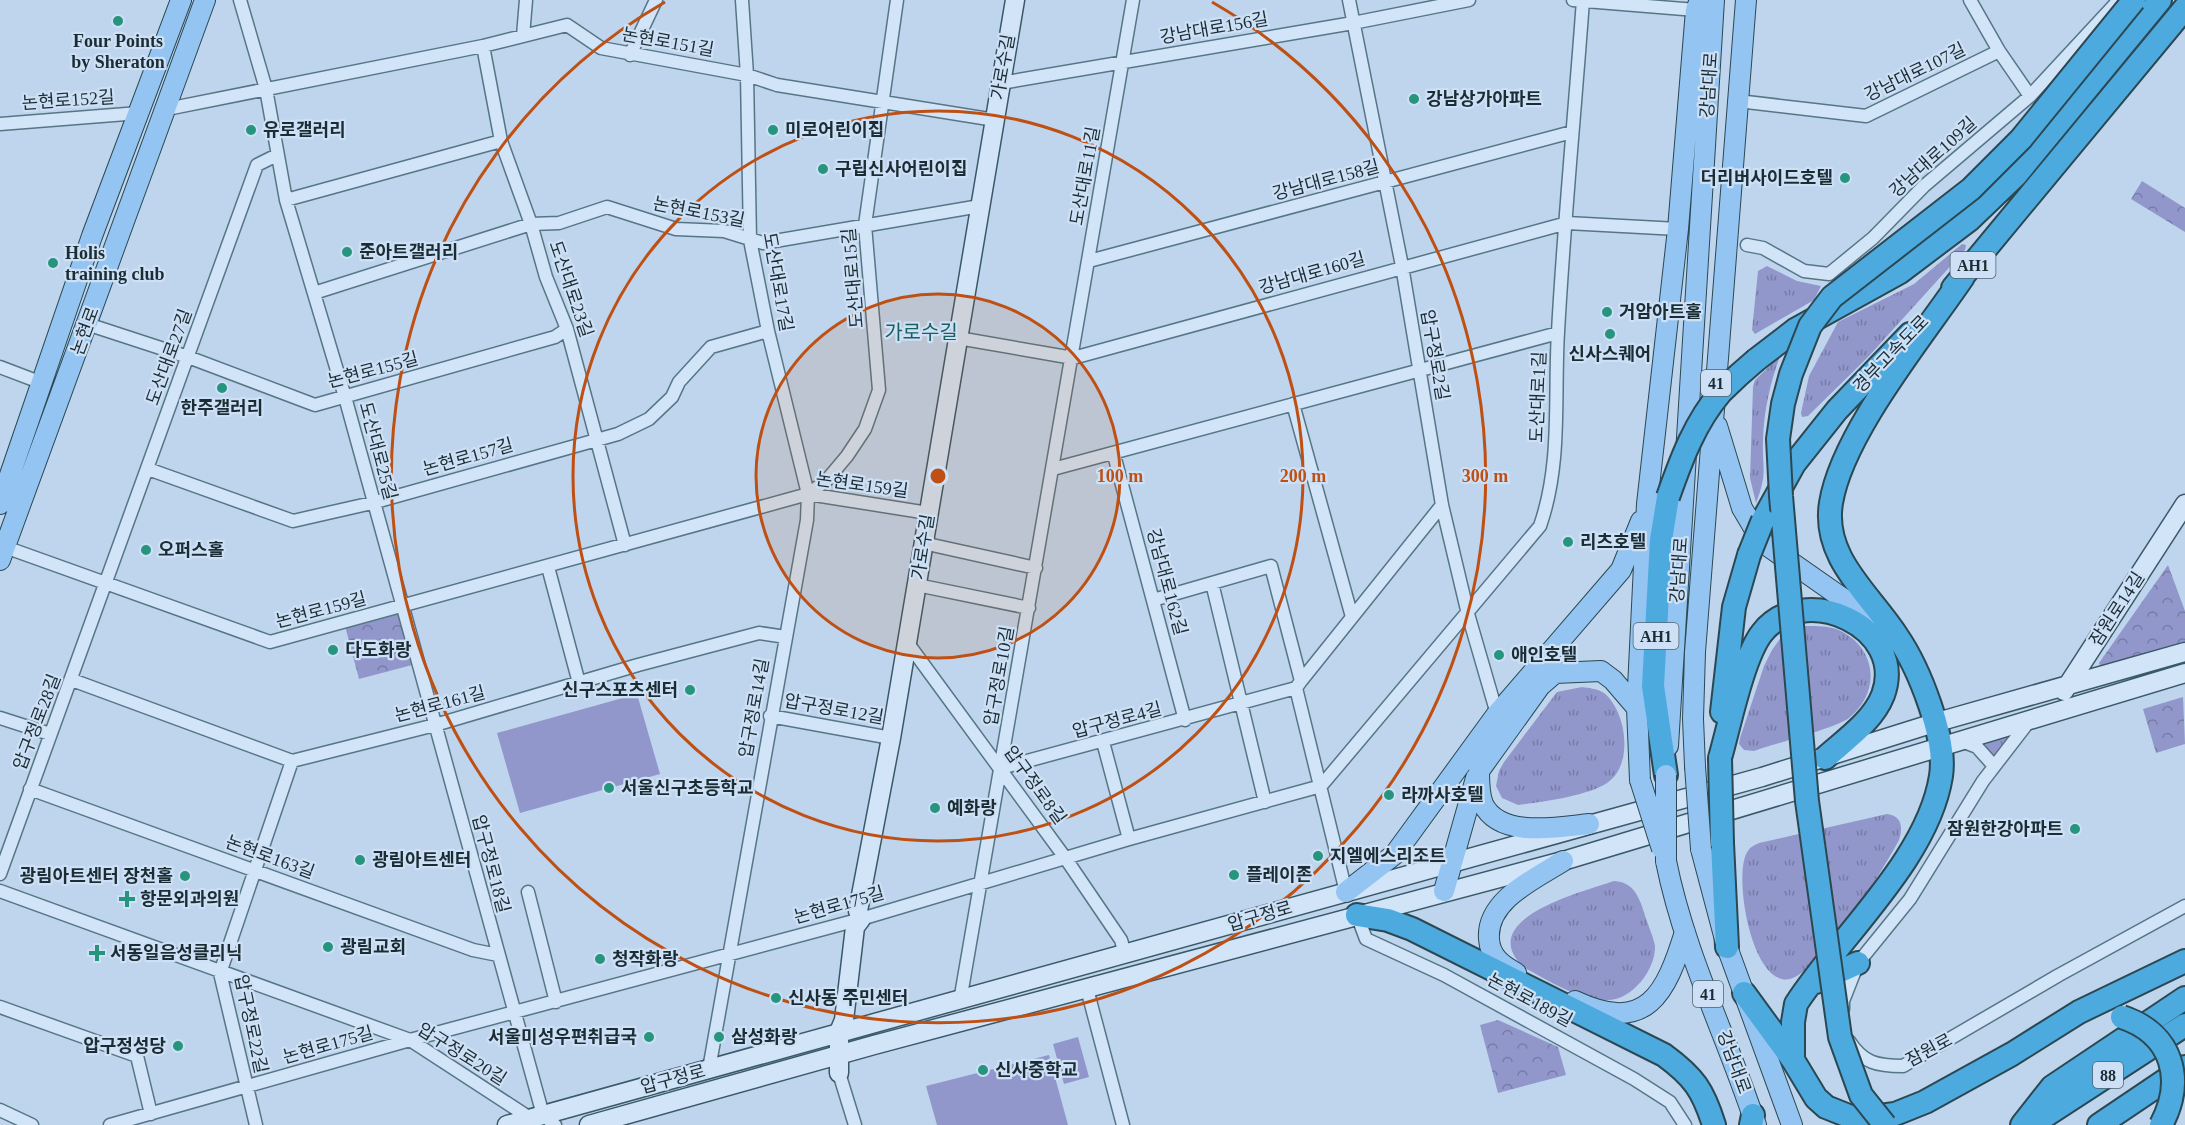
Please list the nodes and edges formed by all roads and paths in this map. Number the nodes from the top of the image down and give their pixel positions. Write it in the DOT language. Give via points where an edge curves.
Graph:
graph roads {
  1 [pos="217,0"];
  2 [pos="240,0"];
  3 [pos="526,0"];
  4 [pos="656,0"];
  5 [pos="742,0"];
  6 [pos="897,0"];
  7 [pos="1015,0"];
  8 [pos="1133,0"];
  9 [pos="1349,0"];
  10 [pos="1469,0"];
  11 [pos="1714,0"];
  12 [pos="1746,0"];
  13 [pos="1970,0"];
  14 [pos="2160,0"];
  15 [pos="180,1"];
  16 [pos="1579,1"];
  17 [pos="2120,1"];
  18 [pos="1698,5"];
  19 [pos="203,7"];
  20 [pos="2185,8"];
  21 [pos="1353,23"];
  22 [pos="523,36"];
  23 [pos="483,46"];
  24 [pos="1999,51"];
  25 [pos="630,55"];
  26 [pos="1123,62"];
  27 [pos="747,75"];
  28 [pos="1001,82"];
  29 [pos="266,89"];
  30 [pos="2030,96"];
  31 [pos="1738,101"];
  32 [pos="882,102"];
  33 [pos="167,108"];
  34 [pos="139,113"];
  35 [pos="994,120"];
  36 [pos="0,124"];
  37 [pos="1572,132"];
  38 [pos="501,141"];
  39 [pos="276,155"];
  40 [pos="1385,183"];
  41 [pos="286,200"];
  42 [pos="980,206"];
  43 [pos="1567,223"];
  44 [pos="531,224"];
  45 [pos="865,225"];
  46 [pos="1678,229"];
  47 [pos="750,240"];
  48 [pos="1747,245"];
  49 [pos="1089,261"];
  50 [pos="1402,266"];
  51 [pos="1963,277"];
  52 [pos="314,293"];
  53 [pos="87,324"];
  54 [pos="567,329"];
  55 [pos="768,331"];
  56 [pos="1558,333"];
  57 [pos="958,338"];
  58 [pos="188,357"];
  59 [pos="1072,358"];
  60 [pos="0,367"];
  61 [pos="1419,368"];
  62 [pos="42,383"];
  63 [pos="345,397"];
  64 [pos="1293,404"];
  65 [pos="1713,411"];
  66 [pos="596,439"];
  67 [pos="1114,454"];
  68 [pos="148,469"];
  69 [pos="1053,470"];
  70 [pos="808,494"];
  71 [pos="372,503"];
  72 [pos="0,504"];
  73 [pos="1647,504"];
  74 [pos="2185,504"];
  75 [pos="1442,505"];
  76 [pos="928,513"];
  77 [pos="924,543"];
  78 [pos="625,545"];
  79 [pos="2,553"];
  80 [pos="548,567"];
  81 [pos="1036,568"];
  82 [pos="106,583"];
  83 [pos="1212,583"];
  84 [pos="917,585"];
  85 [pos="1153,600"];
  86 [pos="402,607"];
  87 [pos="1029,608"];
  88 [pos="1468,614"];
  89 [pos="1352,617"];
  90 [pos="1898,636"];
  91 [pos="786,637"];
  92 [pos="907,642"];
  93 [pos="2090,652"];
  94 [pos="2185,652"];
  95 [pos="2185,673"];
  96 [pos="2101,677"];
  97 [pos="72,680"];
  98 [pos="579,683"];
  99 [pos="1299,685"];
  100 [pos="2067,687"];
  101 [pos="1242,704"];
  102 [pos="1637,708"];
  103 [pos="1497,714"];
  104 [pos="2050,714"];
  105 [pos="770,716"];
  106 [pos="0,718"];
  107 [pos="1185,720"];
  108 [pos="2030,720"];
  109 [pos="1934,723"];
  110 [pos="435,725"];
  111 [pos="50,734"];
  112 [pos="891,738"];
  113 [pos="1103,742"];
  114 [pos="1950,744"];
  115 [pos="1720,758"];
  116 [pos="1825,758"];
  117 [pos="292,761"];
  118 [pos="1994,766"];
  119 [pos="1001,768"];
  120 [pos="1479,771"];
  121 [pos="1666,775"];
  122 [pos="1321,786"];
  123 [pos="30,789"];
  124 [pos="1264,802"];
  125 [pos="1589,824"];
  126 [pos="1129,839"];
  127 [pos="1066,859"];
  128 [pos="1563,861"];
  129 [pos="1666,861"];
  130 [pos="1452,864"];
  131 [pos="254,871"];
  132 [pos="0,874"];
  133 [pos="980,884"];
  134 [pos="0,891"];
  135 [pos="1444,891"];
  136 [pos="528,892"];
  137 [pos="1346,892"];
  138 [pos="2185,906"];
  139 [pos="1357,915"];
  140 [pos="861,919"];
  141 [pos="1685,932"];
  142 [pos="1727,947"];
  143 [pos="732,954"];
  144 [pos="1125,954"];
  145 [pos="498,955"];
  146 [pos="2185,961"];
  147 [pos="1858,963"];
  148 [pos="1081,967"];
  149 [pos="220,973"];
  150 [pos="1809,985"];
  151 [pos="1086,989"];
  152 [pos="1744,993"];
  153 [pos="2185,998"];
  154 [pos="960,1000"];
  155 [pos="556,1002"];
  156 [pos="0,1007"];
  157 [pos="515,1013"];
  158 [pos="2185,1025"];
  159 [pos="842,1026"];
  160 [pos="410,1040"];
  161 [pos="2012,1054"];
  162 [pos="1793,1060"];
  163 [pos="838,1064"];
  164 [pos="2185,1068"];
  165 [pos="709,1070"];
  166 [pos="247,1088"];
  167 [pos="2152,1089"];
  168 [pos="0,1110"];
  169 [pos="151,1114"];
  170 [pos="543,1121"];
  171 [pos="1753,1122"];
  172 [pos="32,1125"];
  173 [pos="110,1125"];
  174 [pos="256,1125"];
  175 [pos="507,1125"];
  176 [pos="589,1125"];
  177 [pos="855,1125"];
  178 [pos="1123,1125"];
  179 [pos="1685,1125"];
  180 [pos="1714,1125"];
  181 [pos="1792,1125"];
  182 [pos="1885,1125"];
  183 [pos="2022,1125"];
  184 [pos="2031,1125"];
  185 [pos="2099,1125"];
  186 [pos="2112,1125"];
  187 [pos="2161,1125"];
  1 -- 19 [label="main road"];
  2 -- 29 [label="street, 도산대로25길"];
  3 -- 22 [label="street"];
  4 -- 25 [label="street"];
  5 -- 27 [label="street, 도산대로17길"];
  6 -- 32 [label="street, 도산대로15길"];
  7 -- 28 [label="main road, 가로수길"];
  8 -- 26 [label="street, 도산대로11길"];
  9 -- 21 [label="street, 압구정로2길"];
  10 -- 21 [label="street, 강남대로156길"];
  11 -- 121 [label="main road, 강남대로"];
  12 -- 31 [label="main road, 강남대로 / 41"];
  13 -- 24 [label="street"];
  14 -- 121 [label="highway, AH1, bridge" via="2016,175 1969,220 1900,272 1795,330 1721,393 1699,424 1668,497 1661,540 1653,686"];
  15 -- 34 [label="main road, 논현로"];
  16 -- 18 [label="street"];
  16 -- 37 [label="street, 도산대로1길"];
  17 -- 30 [label="street, 강남대로109길"];
  17 -- 182 [label="highway, bridge" via="2021,139 1971,189 1832,297 1810,326 1783,404 1778,439 1781,496 1807,801 1840,1037 1861,1095"];
  18 -- 46 [label="main road"];
  19 -- 33 [label="main road, 논현로"];
  20 -- 51 [label="highway, 경부고속도로 / AH1"];
  21 -- 26 [label="street, 강남대로156길"];
  21 -- 40 [label="street, 압구정로2길"];
  22 -- 23 [label="street, 논현로151길"];
  22 -- 25 [label="street, 논현로151길" via="567,25 601,48"];
  23 -- 29 [label="street, 논현로151길"];
  23 -- 38 [label="street, 도산대로23길"];
  24 -- 30 [label="street"];
  24 -- 31 [label="street, 강남대로107길" via="1866,116"];
  25 -- 27 [label="street, 논현로151길"];
  26 -- 28 [label="street, 강남대로156길"];
  26 -- 49 [label="street, 도산대로11길"];
  27 -- 32 [label="street, 논현로151길" via="777,85"];
  27 -- 47 [label="street, 도산대로17길"];
  28 -- 35 [label="main road, 가로수길"];
  29 -- 33 [label="street, 논현로151길"];
  29 -- 39 [label="street, 도산대로25길"];
  30 -- 48 [label="street, 강남대로109길" via="1829,274 1804,271 1763,248"];
  31 -- 65 [label="main road, 강남대로 / 41"];
  32 -- 35 [label="street, 논현로151길"];
  32 -- 45 [label="street, 도산대로15길"];
  33 -- 53 [label="main road, 논현로"];
  34 -- 36 [label="street, 논현로152길"];
  34 -- 62 [label="main road, 논현로"];
  35 -- 42 [label="main road, 가로수길"];
  37 -- 40 [label="street, 강남대로158길"];
  37 -- 43 [label="street, 도산대로1길"];
  38 -- 41 [label="street"];
  38 -- 44 [label="street, 도산대로23길"];
  39 -- 41 [label="street, 도산대로25길"];
  39 -- 58 [label="street, 도산대로27길" via="257,165"];
  40 -- 49 [label="street, 강남대로158길"];
  40 -- 50 [label="street, 압구정로2길"];
  41 -- 52 [label="street, 도산대로25길"];
  42 -- 45 [label="street, 논현로153길"];
  42 -- 57 [label="main road, 가로수길"];
  43 -- 46 [label="street, 강남대로160길"];
  43 -- 50 [label="street, 강남대로160길"];
  43 -- 56 [label="street, 도산대로1길"];
  44 -- 47 [label="street, 논현로153길" via="559,223 607,207 676,229 724,231"];
  44 -- 52 [label="street, 논현로153길"];
  44 -- 54 [label="street, 도산대로23길" via="546,278"];
  45 -- 47 [label="street, 논현로153길" via="763,243"];
  45 -- 70 [label="street, 도산대로15길" via="879,390 865,429 847,456 826,481"];
  46 -- 73 [label="main road"];
  47 -- 55 [label="street, 도산대로17길"];
  49 -- 59 [label="street, 도산대로11길"];
  50 -- 59 [label="street, 강남대로160길"];
  50 -- 61 [label="street, 압구정로2길"];
  51 -- 90 [label="highway" via="1861,427 1831,500 1830,529 1837,553"];
  51 -- 115 [label="highway, 경부고속도로 / AH1, bridge" via="1837,410 1794,464 1763,520 1734,607"];
  52 -- 63 [label="street, 도산대로25길"];
  53 -- 58 [label="street, 논현로155길"];
  53 -- 79 [label="main road, 논현로"];
  54 -- 63 [label="street, 논현로155길" via="555,337"];
  54 -- 66 [label="street, 도산대로23길"];
  55 -- 66 [label="street, 논현로157길" via="711,347 679,382 672,397 649,419 618,434"];
  55 -- 70 [label="street, 도산대로17길"];
  56 -- 61 [label="street"];
  56 -- 88 [label="street, 도산대로1길" via="1556,434 1548,504 1540,526"];
  57 -- 59 [label="street, 강남대로160길"];
  57 -- 76 [label="main road, 가로수길"];
  58 -- 63 [label="street, 논현로155길" via="315,405"];
  58 -- 68 [label="street, 도산대로27길"];
  59 -- 69 [label="street, 압구정로10길"];
  60 -- 62 [label="street"];
  61 -- 64 [label="street"];
  61 -- 75 [label="street, 압구정로2길"];
  62 -- 72 [label="main road, 논현로"];
  63 -- 71 [label="street, 도산대로25길"];
  64 -- 67 [label="street"];
  64 -- 89 [label="street"];
  65 -- 90 [label="main road" via="1740,502 1762,542"];
  65 -- 142 [label="main road, 강남대로 / 41, bridge" via="1693,719 1701,849"];
  66 -- 71 [label="street, 논현로157길"];
  66 -- 78 [label="street, 도산대로23길"];
  67 -- 69 [label="street"];
  67 -- 85 [label="street, 강남대로162길"];
  68 -- 71 [label="street, 논현로157길" via="294,522"];
  68 -- 82 [label="street, 도산대로27길"];
  69 -- 81 [label="street, 압구정로10길"];
  70 -- 76 [label="street, 논현로159길"];
  70 -- 78 [label="street, 논현로159길"];
  70 -- 91 [label="street, 압구정로14길"];
  71 -- 86 [label="street, 도산대로25길"];
  73 -- 102 [label="main road"];
  73 -- 103 [label="main road" via="1621,570"];
  74 -- 93 [label="main road, 잠원로14길"];
  75 -- 88 [label="street, 압구정로2길"];
  75 -- 89 [label="street"];
  76 -- 77 [label="main road, 가로수길"];
  77 -- 81 [label="street"];
  77 -- 84 [label="main road, 가로수길"];
  78 -- 80 [label="street, 논현로159길"];
  79 -- 82 [label="street, 논현로159길"];
  80 -- 86 [label="street, 논현로159길"];
  80 -- 98 [label="street"];
  81 -- 87 [label="street, 압구정로10길"];
  82 -- 86 [label="street, 논현로159길" via="270,642"];
  82 -- 97 [label="street, 압구정로28길"];
  83 -- 85 [label="street"];
  83 -- 99 [label="street" via="1271,566"];
  83 -- 101 [label="street"];
  84 -- 87 [label="street"];
  84 -- 92 [label="main road, 가로수길"];
  85 -- 107 [label="street, 강남대로162길"];
  86 -- 110 [label="street, 압구정로18길"];
  87 -- 119 [label="street, 압구정로10길"];
  88 -- 103 [label="street, 압구정로2길"];
  88 -- 122 [label="street, 도산대로1길"];
  89 -- 99 [label="street"];
  90 -- 109 [label="highway" via="1931,704"];
  91 -- 98 [label="street, 논현로161길" via="759,633"];
  91 -- 105 [label="street, 압구정로14길"];
  92 -- 112 [label="main road, 가로수길"];
  92 -- 119 [label="street, 압구정로8길"];
  93 -- 96 [label="main road" via="2092,664"];
  93 -- 100 [label="main road, 잠원로14길"];
  94 -- 96 [label="main road"];
  95 -- 104 [label="main road"];
  96 -- 100 [label="main road"];
  97 -- 111 [label="street, 압구정로28길"];
  97 -- 117 [label="street"];
  98 -- 110 [label="street, 논현로161길"];
  99 -- 101 [label="street, 압구정로4길"];
  99 -- 122 [label="street"];
  100 -- 104 [label="main road, 잠원로14길"];
  100 -- 109 [label="main road"];
  101 -- 107 [label="street, 압구정로4길"];
  101 -- 124 [label="street"];
  102 -- 120 [label="main road" via="1601,671 1555,673 1540,686"];
  102 -- 129 [label="main road, bridge" via="1640,780"];
  103 -- 137 [label="main road" via="1395,854"];
  104 -- 108 [label="main road"];
  105 -- 112 [label="street, 압구정로12길"];
  105 -- 143 [label="street, 압구정로14길"];
  106 -- 111 [label="street"];
  107 -- 113 [label="street, 압구정로4길"];
  108 -- 114 [label="main road"];
  108 -- 118 [label="street, 잠원로"];
  109 -- 114 [label="highway"];
  109 -- 116 [label="main road"];
  110 -- 117 [label="street, 논현로161길"];
  110 -- 145 [label="street, 압구정로18길"];
  111 -- 123 [label="street, 압구정로28길"];
  112 -- 140 [label="main road, 가로수길" via="858,911"];
  113 -- 119 [label="street, 압구정로4길"];
  113 -- 126 [label="street"];
  114 -- 118 [label="street" via="1977,747"];
  114 -- 128 [label="main road, 압구정로"];
  114 -- 150 [label="highway" via="1929,816 1899,870"];
  115 -- 116 [label="highway" via="1739,688 1762,632 1788,611 1807,610 1836,613 1855,621 1877,647 1887,675 1876,707"];
  115 -- 142 [label="highway, AH1, bridge"];
  116 -- 125 [label="main road, 압구정로"];
  117 -- 131 [label="street, 압구정로22길"];
  118 -- 147 [label="street, 잠원로" via="1910,899"];
  119 -- 127 [label="street, 압구정로8길"];
  119 -- 133 [label="street, 압구정로10길"];
  120 -- 125 [label="main road" via="1482,800 1497,819 1531,827"];
  120 -- 130 [label="main road"];
  121 -- 129 [label="main road, 강남대로 / 41, bridge"];
  122 -- 124 [label="street, 논현로175길"];
  122 -- 137 [label="street"];
  123 -- 131 [label="street, 논현로163길"];
  123 -- 132 [label="street, 압구정로28길"];
  124 -- 126 [label="street, 논현로175길"];
  125 -- 130 [label="main road, 압구정로"];
  126 -- 127 [label="street, 논현로175길"];
  127 -- 133 [label="street, 논현로175길"];
  127 -- 144 [label="street, 압구정로8길" via="1121,940"];
  128 -- 135 [label="main road, 압구정로"];
  128 -- 141 [label="main road" via="1499,906 1490,922 1490,947 1500,964 1592,1009 1627,1013 1650,1003 1664,988"];
  129 -- 141 [label="main road, 강남대로 / 41"];
  130 -- 135 [label="main road"];
  130 -- 137 [label="main road, 압구정로"];
  131 -- 145 [label="street, 논현로163길" via="473,950"];
  131 -- 149 [label="street, 압구정로22길"];
  133 -- 140 [label="street, 논현로175길"];
  133 -- 154 [label="street, 압구정로10길"];
  134 -- 149 [label="street, 압구정로20길"];
  135 -- 139 [label="main road, 압구정로"];
  136 -- 155 [label="street"];
  137 -- 144 [label="main road, 압구정로"];
  138 -- 147 [label="street, 잠원로" via="1903,1066 1877,1066 1862,1058 1849,1042 1843,1001"];
  139 -- 151 [label="main road, 압구정로"];
  139 -- 179 [label="street, 논현로189길" via="1366,939 1444,975 1586,1051 1670,1102"];
  139 -- 180 [label="highway" via="1406,926 1664,1055 1693,1077"];
  140 -- 143 [label="street, 논현로175길"];
  140 -- 159 [label="main road, 가로수길" via="855,927"];
  141 -- 171 [label="main road, 강남대로 / 41"];
  142 -- 152 [label="main road, 강남대로 / 41"];
  143 -- 155 [label="street, 논현로175길"];
  143 -- 165 [label="street, 압구정로14길"];
  144 -- 148 [label="main road, 압구정로"];
  145 -- 157 [label="street, 압구정로18길"];
  146 -- 161 [label="highway" via="2079,1012"];
  147 -- 150 [label="highway"];
  148 -- 151 [label="main road"];
  148 -- 154 [label="main road, 압구정로"];
  149 -- 160 [label="street, 압구정로20길"];
  149 -- 166 [label="street, 압구정로22길"];
  150 -- 162 [label="highway" via="1796,1004"];
  151 -- 163 [label="main road, 압구정로"];
  151 -- 178 [label="street"];
  152 -- 162 [label="highway"];
  152 -- 181 [label="main road, 강남대로 / 41"];
  153 -- 183 [label="highway" via="2052,1087"];
  154 -- 159 [label="main road, 압구정로"];
  155 -- 157 [label="street, 논현로175길"];
  156 -- 169 [label="street" via="137,1056"];
  157 -- 160 [label="street, 논현로175길"];
  157 -- 170 [label="street, 압구정로18길"];
  158 -- 184 [label="highway, 88"];
  159 -- 163 [label="main road"];
  159 -- 165 [label="main road, 압구정로"];
  160 -- 166 [label="street, 논현로175길"];
  160 -- 170 [label="street, 압구정로20길"];
  161 -- 162 [label="highway" via="1925,1102 1895,1114 1856,1119 1826,1107 1816,1098"];
  161 -- 187 [label="highway, bridge" via="2095,1017 2122,1017 2147,1028 2158,1037 2174,1062 2173,1103"];
  163 -- 176 [label="main road, 압구정로"];
  163 -- 177 [label="street"];
  164 -- 167 [label="highway, 88"];
  165 -- 170 [label="main road, 압구정로"];
  166 -- 169 [label="street, 논현로175길"];
  166 -- 174 [label="street, 압구정로22길"];
  167 -- 185 [label="highway, 88"];
  167 -- 186 [label="highway"];
  168 -- 172 [label="street"];
  169 -- 173 [label="street, 논현로175길"];
  170 -- 175 [label="main road, 압구정로"];
}
